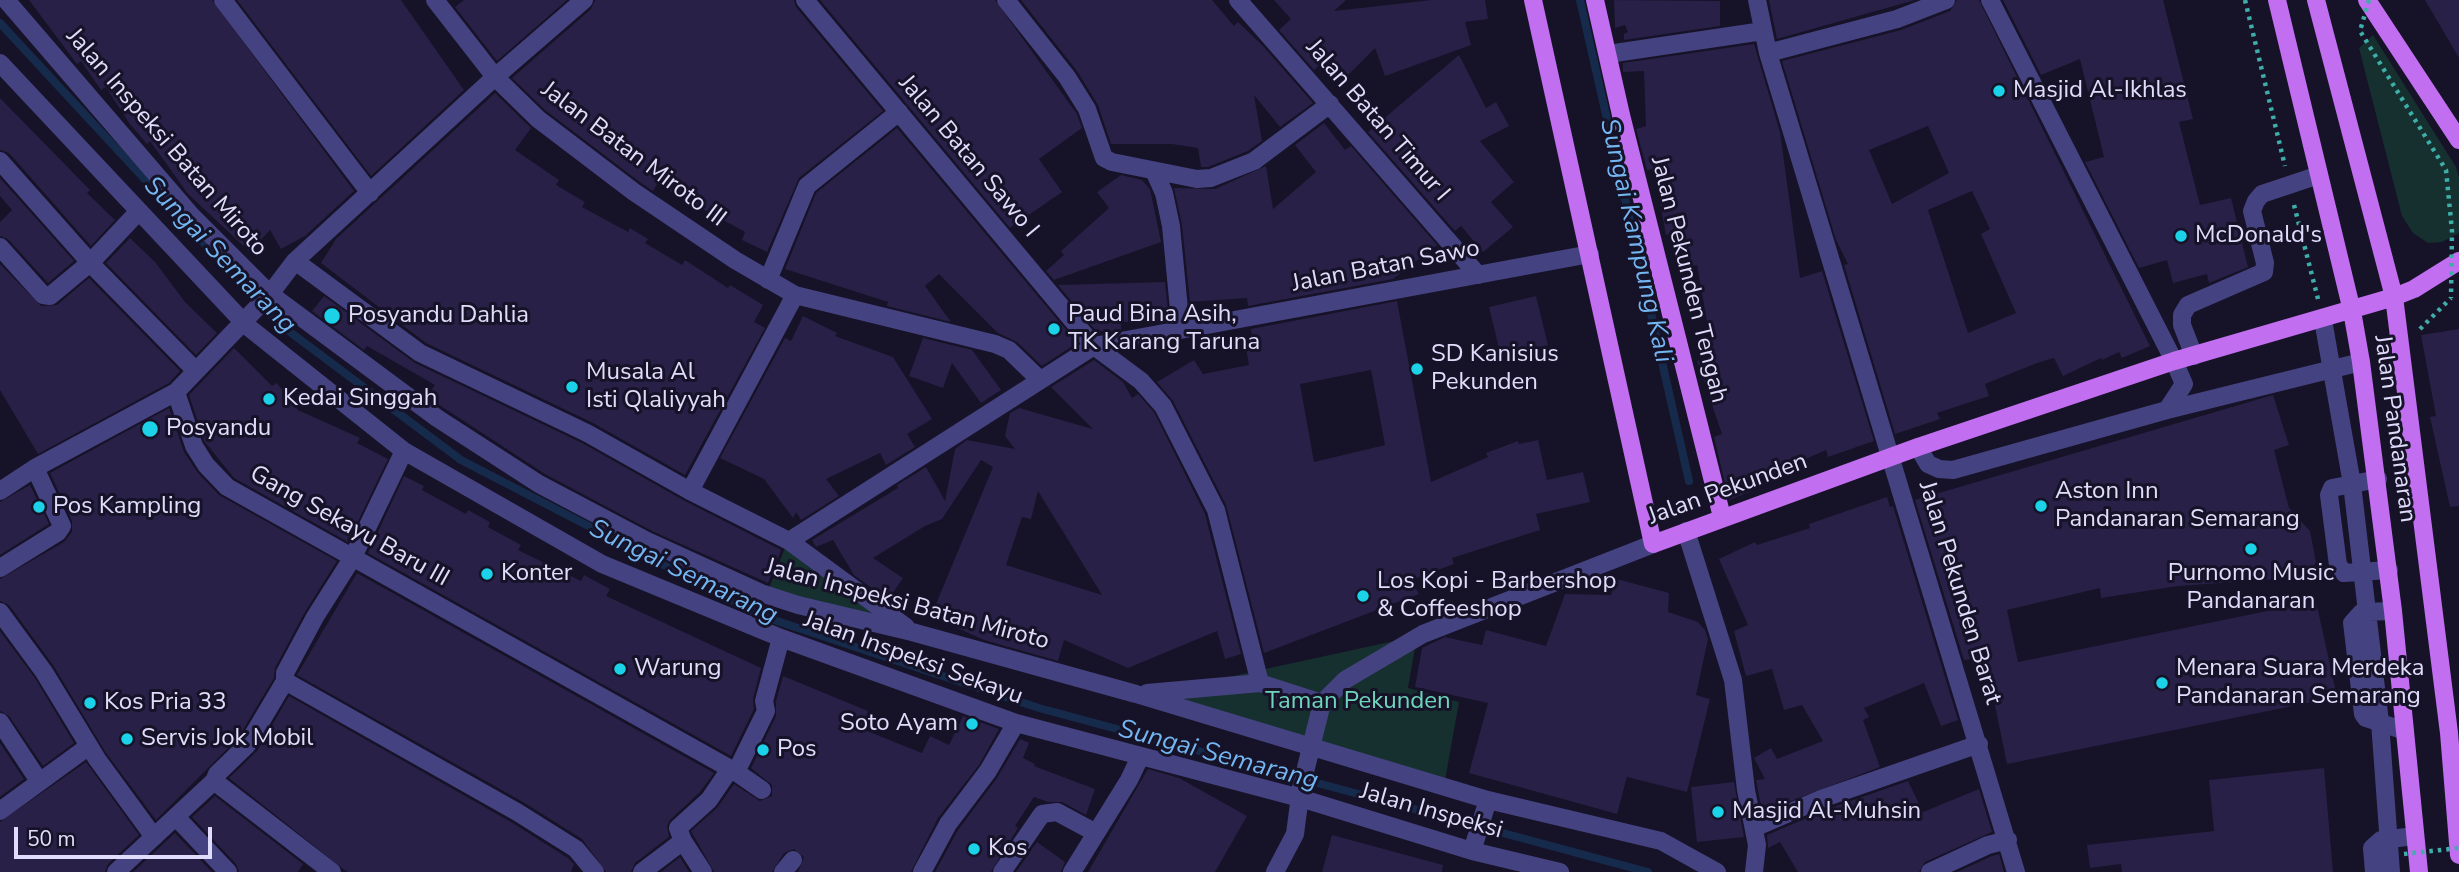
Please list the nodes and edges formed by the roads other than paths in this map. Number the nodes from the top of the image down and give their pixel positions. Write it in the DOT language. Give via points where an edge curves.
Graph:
graph roads {
  1 [pos="6,0"];
  2 [pos="223,0"];
  3 [pos="435,0"];
  4 [pos="584,0"];
  5 [pos="805,0"];
  6 [pos="1006,0"];
  7 [pos="1533,0"];
  8 [pos="1595,0"];
  9 [pos="1757,0"];
  10 [pos="1946,0"];
  11 [pos="1990,0"];
  12 [pos="2277,0"];
  13 [pos="2316,0"];
  14 [pos="2368,0"];
  15 [pos="1243,2"];
  16 [pos="1763,31"];
  17 [pos="1768,53"];
  18 [pos="1608,54"];
  19 [pos="0,64"];
  20 [pos="495,77"];
  21 [pos="1330,104"];
  22 [pos="899,112"];
  23 [pos="2459,140"];
  24 [pos="0,161"];
  25 [pos="1154,171"];
  26 [pos="2319,176"];
  27 [pos="370,193"];
  28 [pos="139,211"];
  29 [pos="0,247"];
  30 [pos="1590,254"];
  31 [pos="295,261"];
  32 [pos="2459,261"];
  33 [pos="91,262"];
  34 [pos="1478,275"];
  35 [pos="768,280"];
  36 [pos="795,295"];
  37 [pos="267,297"];
  38 [pos="2393,297"];
  39 [pos="2352,311"];
  40 [pos="246,318"];
  41 [pos="2323,320"];
  42 [pos="1181,330"];
  43 [pos="1094,346"];
  44 [pos="2194,356"];
  45 [pos="2174,362"];
  46 [pos="2361,362"];
  47 [pos="2334,368"];
  48 [pos="196,371"];
  49 [pos="1039,379"];
  50 [pos="177,391"];
  51 [pos="2167,410"];
  52 [pos="1918,447"];
  53 [pos="404,450"];
  54 [pos="1891,456"];
  55 [pos="35,468"];
  56 [pos="2378,479"];
  57 [pos="2353,484"];
  58 [pos="0,491"];
  59 [pos="690,491"];
  60 [pos="1723,517"];
  61 [pos="1686,531"];
  62 [pos="789,541"];
  63 [pos="1653,544"];
  64 [pos="354,557"];
  65 [pos="0,568"];
  66 [pos="2389,570"];
  67 [pos="2362,572"];
  68 [pos="2393,611"];
  69 [pos="0,612"];
  70 [pos="2367,612"];
  71 [pos="912,632"];
  72 [pos="781,638"];
  73 [pos="285,681"];
  74 [pos="1260,683"];
  75 [pos="1136,694"];
  76 [pos="1322,704"];
  77 [pos="0,722"];
  78 [pos="2380,722"];
  79 [pos="1016,723"];
  80 [pos="1045,731"];
  81 [pos="2405,731"];
  82 [pos="2454,731"];
  83 [pos="1979,744"];
  84 [pos="89,746"];
  85 [pos="1309,754"];
  86 [pos="1140,757"];
  87 [pos="733,771"];
  88 [pos="39,781"];
  89 [pos="214,781"];
  90 [pos="762,790"];
  91 [pos="1300,793"];
  92 [pos="1487,806"];
  93 [pos="0,811"];
  94 [pos="176,817"];
  95 [pos="1754,828"];
  96 [pos="1096,833"];
  97 [pos="2415,836"];
  98 [pos="154,837"];
  99 [pos="2389,838"];
  100 [pos="2008,840"];
  101 [pos="682,841"];
  102 [pos="1472,849"];
  103 [pos="2459,855"];
  104 [pos="329,870"];
  105 [pos="116,872"];
  106 [pos="228,872"];
  107 [pos="595,872"];
  108 [pos="642,872"];
  109 [pos="703,872"];
  110 [pos="922,872"];
  111 [pos="1002,872"];
  112 [pos="1072,872"];
  113 [pos="1275,872"];
  114 [pos="1560,872"];
  115 [pos="1717,872"];
  116 [pos="1754,872"];
  117 [pos="1930,872"];
  118 [pos="2016,872"];
  119 [pos="2374,872"];
  120 [pos="2391,872"];
  121 [pos="2418,872"];
  1 -- 37 [label="street, Jalan Inspeksi Batan Miroto"];
  2 -- 27 [label="street"];
  3 -- 20 [label="street, Jalan Batan Miroto III"];
  4 -- 20 [label="street"];
  5 -- 22 [label="street, Jalan Batan Sawo I"];
  6 -- 25 [label="street" via="1074,87 1104,158"];
  7 -- 30 [label="main road"];
  8 -- 18 [label="main road, Jalan Pekunden Tengah"];
  9 -- 16 [label="street"];
  10 -- 17 [label="street" via="1897,19"];
  11 -- 45 [label="street"];
  12 -- 26 [label="main road, Jalan Pandanaran"];
  13 -- 38 [label="main road, Jalan Pandanaran"];
  14 -- 23 [label="main road"];
  15 -- 21 [label="street, Jalan Batan Timur I"];
  16 -- 17 [label="street"];
  16 -- 18 [label="street"];
  17 -- 54 [label="street"];
  18 -- 60 [label="main road, Jalan Pekunden Tengah"];
  19 -- 28 [label="street, Jalan Inspeksi Sekayu"];
  20 -- 27 [label="street"];
  20 -- 35 [label="street, Jalan Batan Miroto III" via="538,119 634,192"];
  21 -- 25 [label="street" via="1234,171 1197,179"];
  21 -- 34 [label="street, Jalan Batan Timur I"];
  22 -- 35 [label="street" via="807,186"];
  22 -- 43 [label="street, Jalan Batan Sawo I"];
  24 -- 33 [label="street"];
  25 -- 42 [label="street" via="1171,226"];
  26 -- 39 [label="main road, Jalan Pandanaran"];
  26 -- 44 [label="street" via="2262,194 2252,211 2264,272 2188,306 2182,325"];
  27 -- 31 [label="street"];
  28 -- 33 [label="street"];
  28 -- 40 [label="street, Jalan Inspeksi Sekayu"];
  29 -- 33 [label="street" via="46,296"];
  30 -- 34 [label="street, Jalan Batan Sawo"];
  30 -- 63 [label="main road"];
  31 -- 37 [label="street"];
  31 -- 59 [label="street" via="421,353 587,433"];
  32 -- 38 [label="main road, Jalan Pekunden"];
  33 -- 48 [label="street"];
  34 -- 42 [label="street, Jalan Batan Sawo"];
  35 -- 36 [label="street, Jalan Batan Miroto III"];
  36 -- 49 [label="street, Jalan Batan Miroto III" via="995,344"];
  36 -- 59 [label="street"];
  37 -- 40 [label="street"];
  37 -- 71 [label="street, Jalan Inspeksi Batan Miroto" via="437,418 595,514 761,593"];
  38 -- 39 [label="main road, Jalan Pekunden"];
  38 -- 82 [label="main road, Jalan Pandanaran"];
  39 -- 41 [label="main road, Jalan Pekunden"];
  39 -- 46 [label="main road, Jalan Pandanaran"];
  40 -- 48 [label="street"];
  40 -- 53 [label="street, Jalan Inspeksi Sekayu"];
  41 -- 44 [label="main road, Jalan Pekunden"];
  41 -- 47 [label="street"];
  42 -- 43 [label="street, Jalan Batan Sawo"];
  43 -- 49 [label="street, Jalan Batan Sawo"];
  43 -- 74 [label="street, Jalan Batan Sawo I" via="1141,381 1163,406 1216,510"];
  44 -- 45 [label="main road, Jalan Pekunden"];
  45 -- 51 [label="street" via="2184,384"];
  45 -- 52 [label="main road, Jalan Pekunden"];
  46 -- 47 [label="street"];
  46 -- 56 [label="main road, Jalan Pandanaran"];
  47 -- 51 [label="street"];
  47 -- 57 [label="street"];
  48 -- 50 [label="street"];
  49 -- 62 [label="street, Jalan Batan Sawo"];
  50 -- 55 [label="street"];
  50 -- 64 [label="street, Gang Sekayu Baru III" via="194,446 227,487"];
  51 -- 52 [label="street" via="1953,470 1928,464"];
  52 -- 54 [label="main road, Jalan Pekunden"];
  53 -- 64 [label="street"];
  53 -- 72 [label="street, Jalan Inspeksi Sekayu" via="602,564"];
  54 -- 60 [label="main road, Jalan Pekunden"];
  54 -- 83 [label="street, Jalan Pekunden Barat"];
  55 -- 58 [label="street"];
  55 -- 65 [label="street" via="62,526"];
  56 -- 57 [label="street"];
  56 -- 66 [label="main road, Jalan Pandanaran"];
  57 -- 67 [label="street"];
  57 -- 67 [label="street" via="2332,488 2329,495 2338,565 2344,573"];
  59 -- 62 [label="street"];
  60 -- 61 [label="main road, Jalan Pekunden"];
  61 -- 63 [label="main road, Jalan Pekunden"];
  61 -- 95 [label="street" via="1733,680"];
  62 -- 71 [label="street"];
  63 -- 76 [label="street, Jalan Pekunden" via="1423,634 1345,680"];
  64 -- 73 [label="street" via="316,617"];
  64 -- 87 [label="street, Gang Sekayu Baru III"];
  66 -- 67 [label="street"];
  66 -- 68 [label="main road, Jalan Pandanaran"];
  67 -- 70 [label="street"];
  68 -- 70 [label="street"];
  68 -- 81 [label="main road, Jalan Pandanaran"];
  69 -- 84 [label="street"];
  70 -- 78 [label="street"];
  71 -- 75 [label="street, Jalan Inspeksi Batan Miroto"];
  72 -- 79 [label="street, Jalan Inspeksi Sekayu"];
  72 -- 87 [label="street" via="764,701 766,711"];
  73 -- 89 [label="street" via="247,745"];
  73 -- 107 [label="street" via="567,843"];
  74 -- 75 [label="street"];
  74 -- 76 [label="street"];
  75 -- 85 [label="street, Jalan Inspeksi Batan Miroto"];
  76 -- 85 [label="street"];
  77 -- 88 [label="street"];
  78 -- 81 [label="street"];
  78 -- 99 [label="street"];
  79 -- 80 [label="street, Jalan Inspeksi Sekayu"];
  79 -- 110 [label="street" via="988,771 948,824"];
  80 -- 86 [label="street, Jalan Inspeksi"];
  81 -- 97 [label="main road, Jalan Pandanaran"];
  82 -- 103 [label="main road, Jalan Pandanaran"];
  83 -- 95 [label="street, Jalan Pekunden Barat" via="1821,799"];
  83 -- 100 [label="street, Jalan Pekunden Barat"];
  84 -- 88 [label="street"];
  84 -- 98 [label="street"];
  85 -- 91 [label="street"];
  85 -- 92 [label="street, Jalan Inspeksi Batan Miroto"];
  86 -- 91 [label="street, Jalan Inspeksi"];
  86 -- 96 [label="street"];
  87 -- 90 [label="street, Gang Sekayu Baru III"];
  87 -- 101 [label="street" via="709,800 679,825"];
  88 -- 93 [label="street"];
  89 -- 94 [label="street"];
  89 -- 104 [label="street"];
  91 -- 102 [label="street, Jalan Inspeksi"];
  91 -- 113 [label="street" via="1295,834"];
  92 -- 102 [label="street"];
  92 -- 115 [label="street, Jalan Inspeksi Batan Miroto" via="1661,841"];
  94 -- 98 [label="street"];
  94 -- 106 [label="street"];
  95 -- 116 [label="street"];
  96 -- 111 [label="street" via="1056,812 1042,814"];
  96 -- 112 [label="street"];
  97 -- 99 [label="street"];
  97 -- 121 [label="main road, Jalan Pandanaran"];
  98 -- 105 [label="street"];
  99 -- 119 [label="street" via="2372,848"];
  99 -- 120 [label="street"];
  100 -- 117 [label="street"];
  100 -- 118 [label="street, Jalan Pekunden Barat"];
  101 -- 108 [label="street"];
  101 -- 109 [label="street"];
  102 -- 114 [label="street, Jalan Inspeksi"];
}
